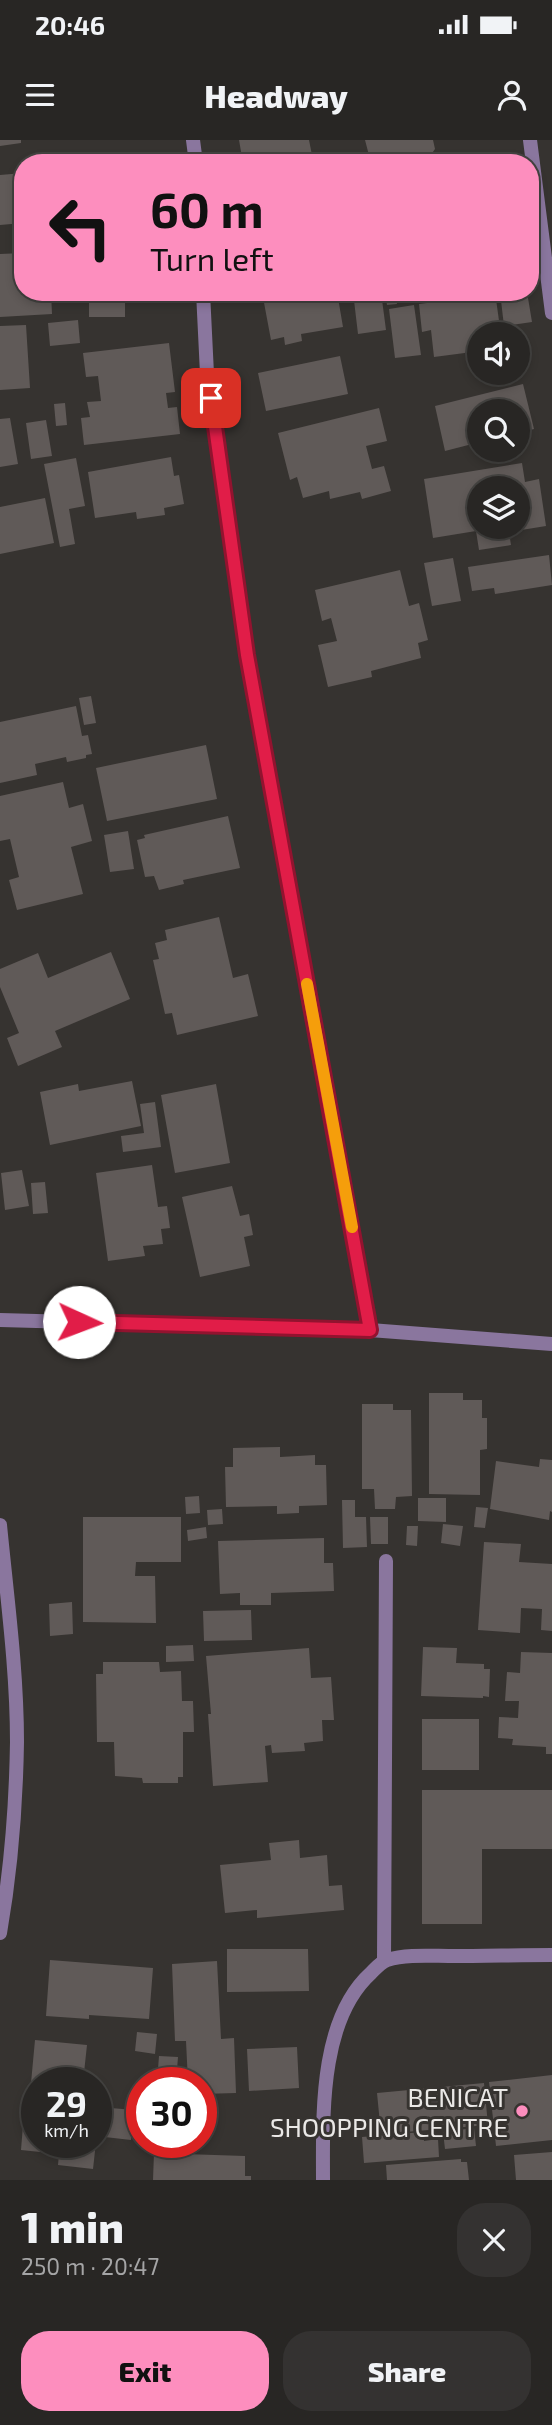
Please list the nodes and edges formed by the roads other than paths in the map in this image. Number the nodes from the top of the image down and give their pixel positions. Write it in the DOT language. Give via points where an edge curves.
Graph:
graph roads {
  1 [pos="539,211"];
  2 [pos="204,301"];
  3 [pos="552,313"];
  4 [pos="0,1320"];
  5 [pos="370,1330"];
  6 [pos="552,1344"];
  7 [pos="0,1525"];
  8 [pos="386,1561"];
  9 [pos="0,1933"];
  10 [pos="552,1955"];
  11 [pos="384,1961"];
  12 [pos="323,2180"];
  1 -- 3 [label="street"];
  2 -- 5 [label="street" via="208,374 247,655"];
  4 -- 5 [label="street"];
  5 -- 6 [label="street"];
  7 -- 9 [label="street" via="17,1741 13,1828"];
  8 -- 11 [label="street"];
  10 -- 11 [label="street" via="411,1956"];
  11 -- 12 [label="street" via="363,1980 337,2030 328,2068"];
}
